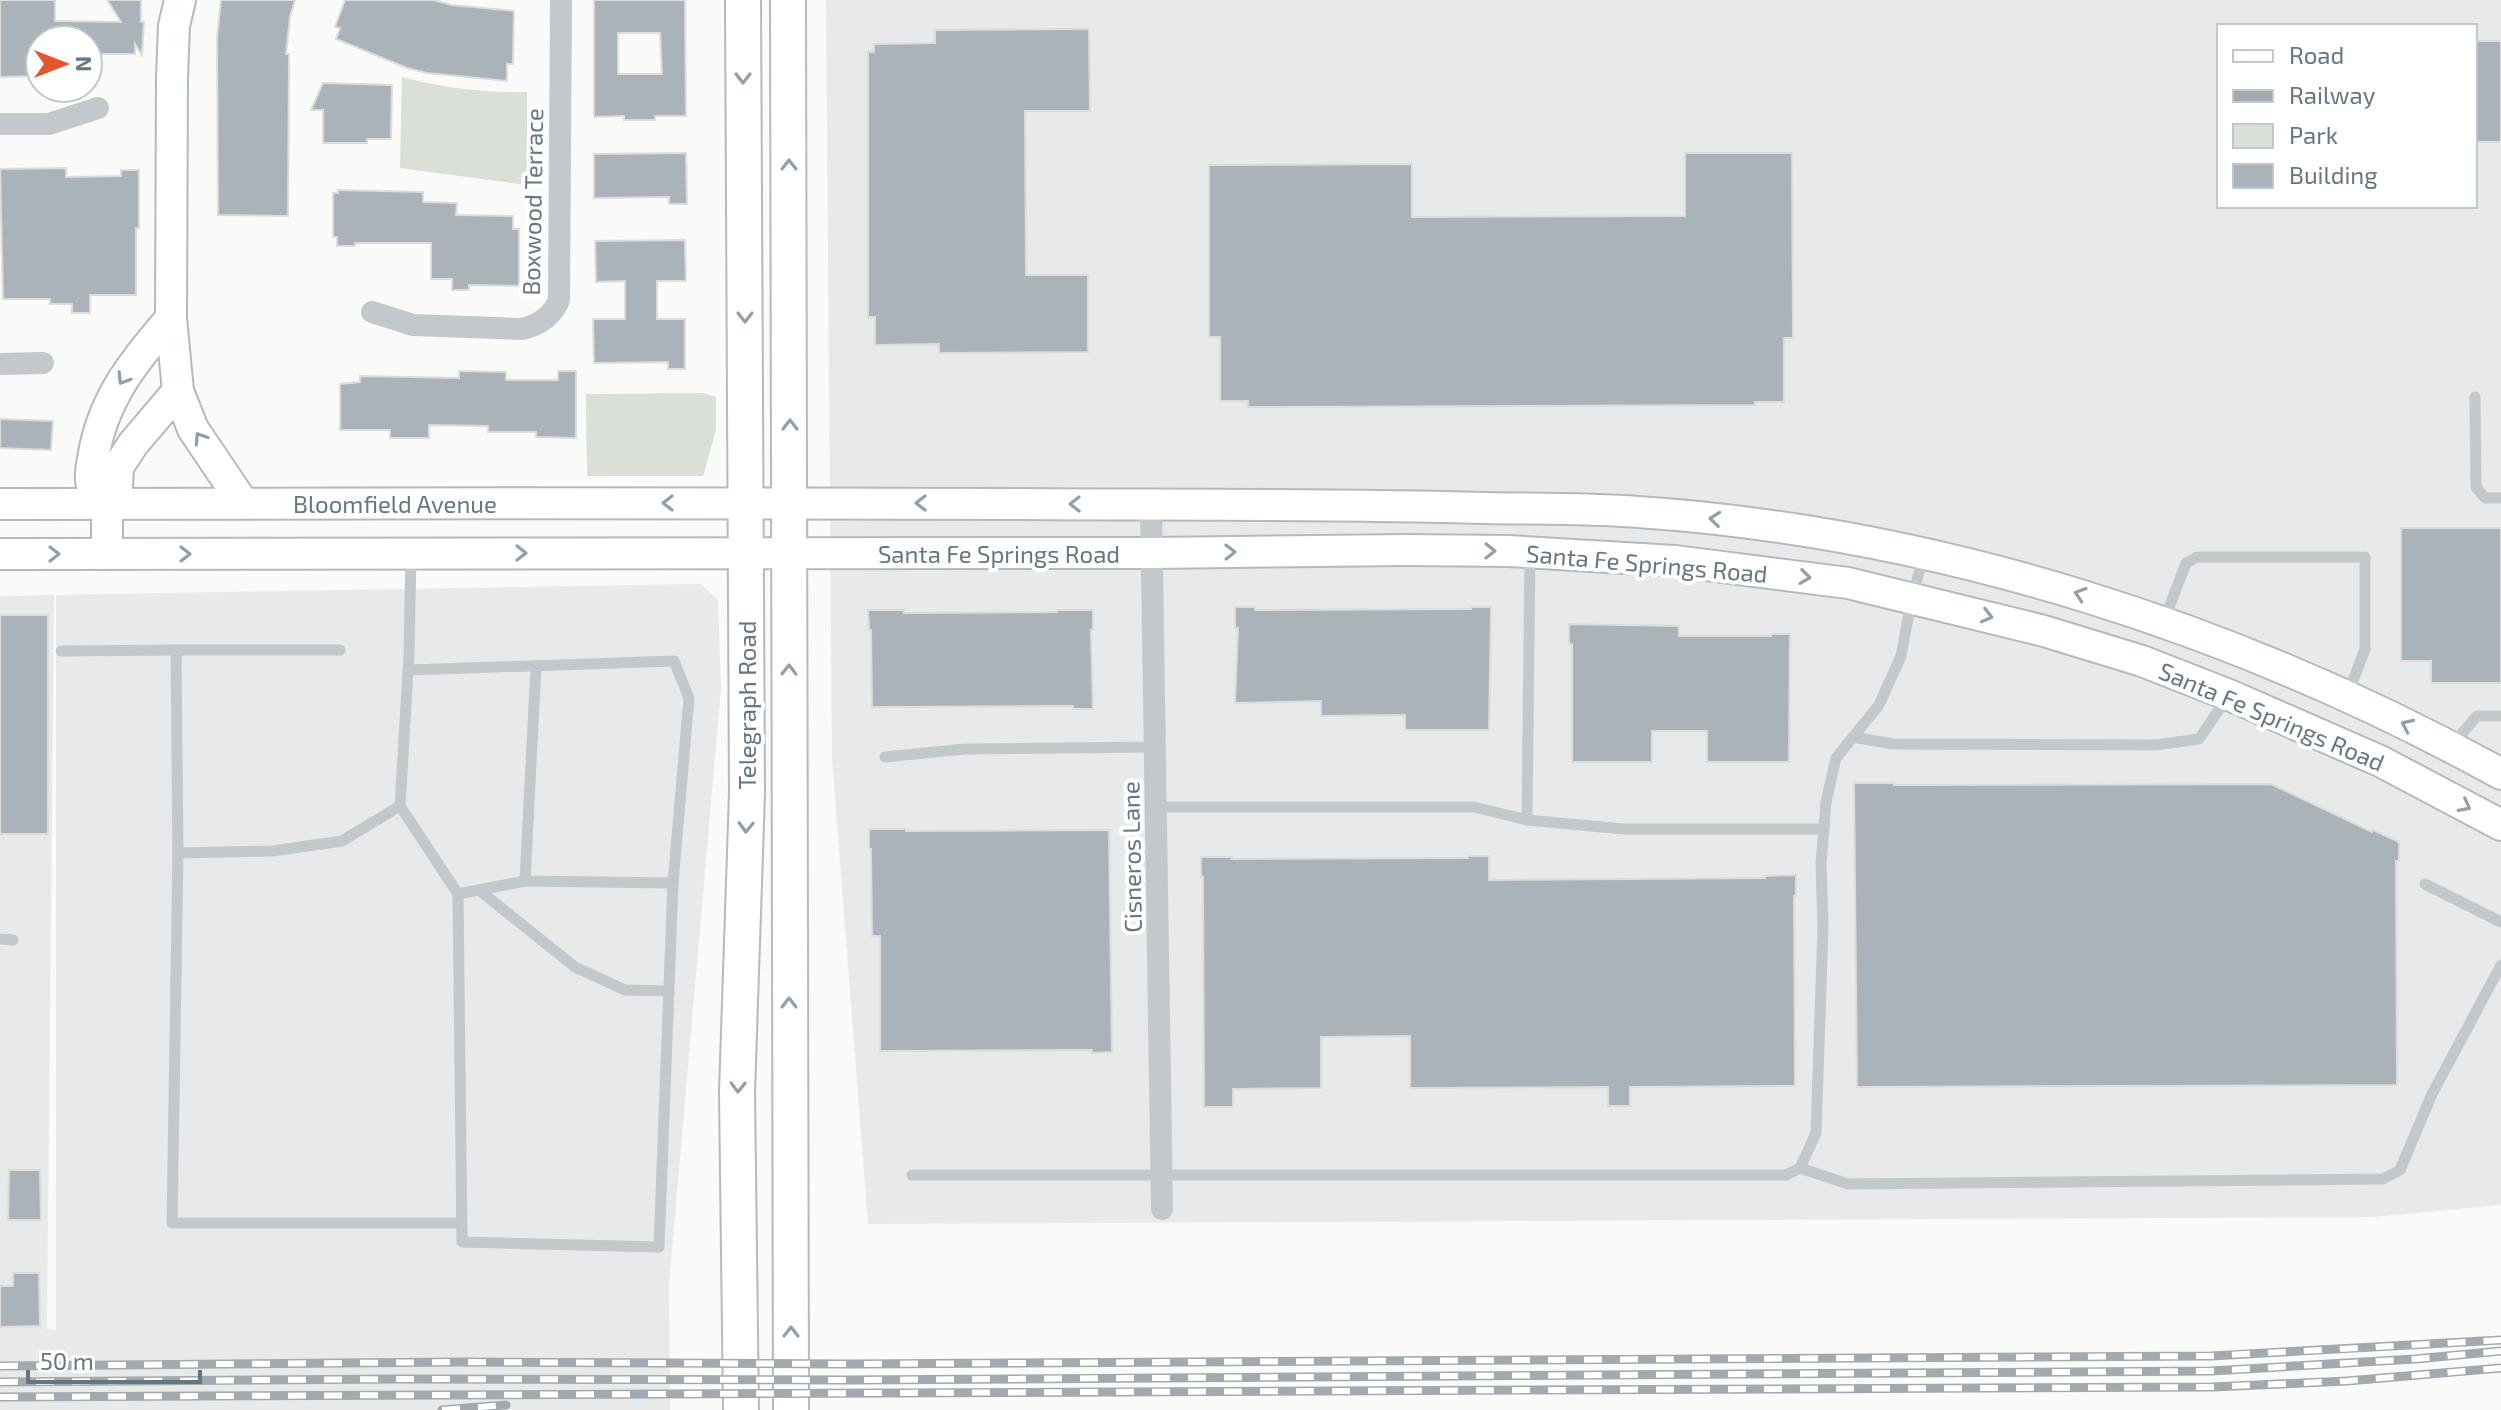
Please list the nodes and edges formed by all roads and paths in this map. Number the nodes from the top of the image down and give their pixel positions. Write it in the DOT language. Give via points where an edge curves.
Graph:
graph roads {
  1 [pos="180,0"];
  2 [pos="561,0"];
  3 [pos="743,0"];
  4 [pos="788,0"];
  5 [pos="98,108"];
  6 [pos="0,124"];
  7 [pos="372,312"];
  8 [pos="171,318"];
  9 [pos="43,363"];
  10 [pos="0,364"];
  11 [pos="178,391"];
  12 [pos="2475,397"];
  13 [pos="2501,498"];
  14 [pos="243,503"];
  15 [pos="746,503"];
  16 [pos="790,503"];
  17 [pos="0,504"];
  18 [pos="107,504"];
  19 [pos="1151,504"];
  20 [pos="1530,552"];
  21 [pos="411,553"];
  22 [pos="746,553"];
  23 [pos="790,553"];
  24 [pos="1152,553"];
  25 [pos="0,554"];
  26 [pos="107,554"];
  27 [pos="1924,554"];
  28 [pos="1912,597"];
  29 [pos="2164,623"];
  30 [pos="176,650"];
  31 [pos="340,650"];
  32 [pos="61,651"];
  33 [pos="536,666"];
  34 [pos="409,670"];
  35 [pos="2229,695"];
  36 [pos="2348,695"];
  37 [pos="2501,716"];
  38 [pos="1853,737"];
  39 [pos="2451,746"];
  40 [pos="1155,747"];
  41 [pos="885,757"];
  42 [pos="2501,774"];
  43 [pos="400,806"];
  44 [pos="1156,807"];
  45 [pos="1527,820"];
  46 [pos="2501,825"];
  47 [pos="1824,829"];
  48 [pos="178,853"];
  49 [pos="525,881"];
  50 [pos="673,883"];
  51 [pos="2425,884"];
  52 [pos="479,890"];
  53 [pos="458,894"];
  54 [pos="2501,922"];
  55 [pos="0,939"];
  56 [pos="13,940"];
  57 [pos="2501,965"];
  58 [pos="669,991"];
  59 [pos="1800,1168"];
  60 [pos="1162,1174"];
  61 [pos="912,1175"];
  62 [pos="1162,1209"];
  63 [pos="461,1223"];
  64 [pos="741,1410"];
  65 [pos="791,1410"];
  1 -- 8 [label="main road" via="172,77"];
  2 -- 7 [label="street, Boxwood Terrace" via="559,300 554,312 522,329 413,325"];
  3 -- 15 [label="main road, Telegraph Road, one-way"];
  16 -- 4 [label="main road, Telegraph Road, one-way"];
  5 -- 6 [label="street" via="49,124"];
  8 -- 11 [label="main road"];
  8 -- 18 [label="main road, one-way" via="113,394 96,438 92,488"];
  9 -- 10 [label="street"];
  14 -- 11 [label="main road, one-way" via="193,429"];
  11 -- 18 [label="main road" via="118,467 117,486"];
  12 -- 13 [label="lane" via="2476,487 2485,498"];
  15 -- 14 [label="main road, Bloomfield Avenue, one-way"];
  14 -- 18 [label="main road, Bloomfield Avenue"];
  15 -- 16 [label="main road, Bloomfield Avenue"];
  15 -- 22 [label="main road, Telegraph Road"];
  19 -- 16 [label="main road, Santa Fe Springs Road, one-way"];
  16 -- 23 [label="main road, Telegraph Road"];
  17 -- 18 [label="main road, Bloomfield Avenue"];
  18 -- 26 [label="main road"];
  19 -- 24 [label="street, Cisneros Lane"];
  27 -- 19 [label="main road, Santa Fe Springs Road, one-way" via="1753,524 1637,511"];
  24 -- 20 [label="main road, Santa Fe Springs Road, one-way"];
  20 -- 28 [label="main road, Santa Fe Springs Road, one-way" via="1675,561 1848,583"];
  20 -- 45 [label="lane"];
  21 -- 22 [label="main road, Bloomfield Avenue, one-way"];
  26 -- 21 [label="main road, Bloomfield Avenue, one-way"];
  21 -- 34 [label="lane"];
  22 -- 23 [label="main road, Santa Fe Springs Road"];
  22 -- 64 [label="main road, Telegraph Road, one-way" via="747,793 737,1092"];
  23 -- 24 [label="main road, Santa Fe Springs Road"];
  65 -- 23 [label="main road, Telegraph Road, one-way"];
  24 -- 40 [label="street, Cisneros Lane"];
  25 -- 26 [label="main road, Bloomfield Avenue, one-way"];
  27 -- 28 [label="lane"];
  29 -- 27 [label="main road, Santa Fe Springs Road, one-way" via="2054,586"];
  28 -- 35 [label="main road, Santa Fe Springs Road, one-way" via="2142,661"];
  28 -- 38 [label="lane" via="1901,656 1879,705"];
  29 -- 36 [label="main road, Santa Fe Springs Road"];
  29 -- 36 [label="lane" via="2186,563 2197,557 2365,557 2365,649"];
  30 -- 31 [label="lane"];
  30 -- 32 [label="lane"];
  30 -- 48 [label="lane"];
  33 -- 34 [label="lane"];
  33 -- 49 [label="lane"];
  33 -- 50 [label="lane" via="674,661 689,698"];
  34 -- 43 [label="lane"];
  35 -- 38 [label="lane" via="2199,739 2156,745 1893,744"];
  35 -- 46 [label="main road, Santa Fe Springs Road, one-way" via="2380,761"];
  39 -- 36 [label="main road, Santa Fe Springs Road, one-way"];
  37 -- 39 [label="lane" via="2477,716"];
  38 -- 47 [label="lane" via="1836,758"];
  39 -- 42 [label="main road, Santa Fe Springs Road"];
  40 -- 41 [label="lane" via="965,749"];
  40 -- 44 [label="street, Cisneros Lane"];
  43 -- 48 [label="lane" via="342,841 272,851"];
  43 -- 53 [label="lane"];
  44 -- 45 [label="lane" via="1474,807"];
  44 -- 60 [label="street, Cisneros Lane"];
  45 -- 47 [label="lane" via="1623,829"];
  47 -- 59 [label="lane" via="1816,1133"];
  48 -- 63 [label="lane" via="172,1223"];
  49 -- 50 [label="lane"];
  49 -- 52 [label="lane"];
  50 -- 58 [label="lane"];
  51 -- 54 [label="lane"];
  52 -- 53 [label="lane"];
  52 -- 58 [label="lane" via="575,967 625,990"];
  53 -- 63 [label="lane"];
  55 -- 56 [label="lane"];
  57 -- 59 [label="lane" via="2432,1094 2400,1170 2383,1179 1848,1184"];
  58 -- 63 [label="lane" via="659,1247 462,1242"];
  59 -- 60 [label="lane" via="1786,1175"];
  60 -- 61 [label="lane"];
  60 -- 62 [label="street, Cisneros Lane"];
}
